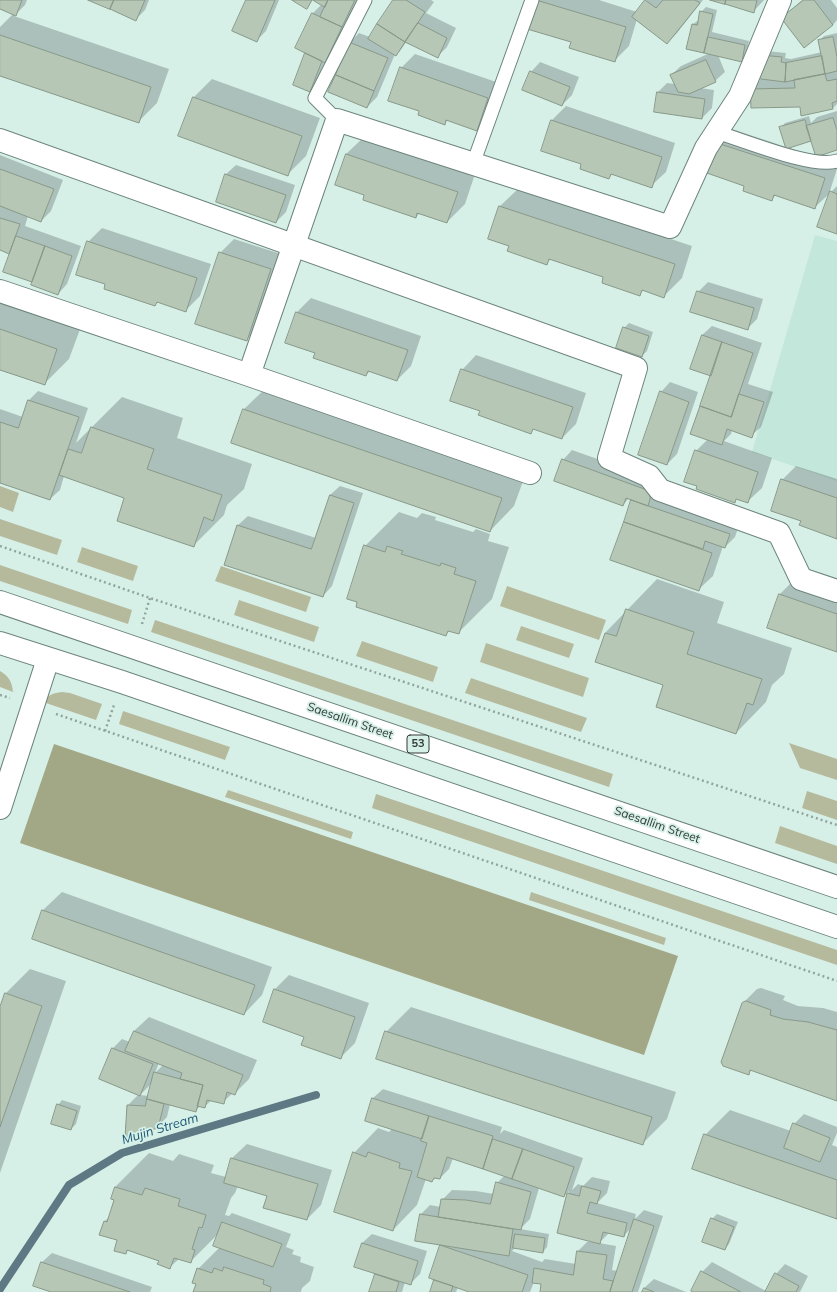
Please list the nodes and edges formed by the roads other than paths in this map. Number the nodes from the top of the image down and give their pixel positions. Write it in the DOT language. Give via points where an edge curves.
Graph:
graph roads {
  1 [pos="365,0"];
  2 [pos="532,0"];
  3 [pos="780,0"];
  4 [pos="338,120"];
  5 [pos="716,132"];
  6 [pos="0,140"];
  7 [pos="837,161"];
  8 [pos="473,164"];
  9 [pos="294,246"];
  10 [pos="0,291"];
  11 [pos="249,375"];
  12 [pos="530,473"];
  13 [pos="837,591"];
  14 [pos="0,602"];
  15 [pos="0,643"];
  16 [pos="48,659"];
  17 [pos="0,808"];
  18 [pos="837,886"];
  19 [pos="837,927"];
  1 -- 4 [label="lane" via="315,98"];
  2 -- 8 [label="lane"];
  3 -- 5 [label="street" via="740,96"];
  4 -- 8 [label="street"];
  4 -- 9 [label="street"];
  5 -- 7 [label="lane" via="798,159 829,164"];
  5 -- 8 [label="street" via="706,148 670,227"];
  6 -- 9 [label="street"];
  9 -- 11 [label="street"];
  9 -- 13 [label="street" via="636,368 609,458 649,476 660,490 779,533 801,579"];
  10 -- 11 [label="street"];
  11 -- 12 [label="street"];
  14 -- 18 [label="street, Saesallim Street / 53"];
  15 -- 16 [label="street"];
  16 -- 17 [label="street"];
  16 -- 19 [label="street" via="122,682"];
}
